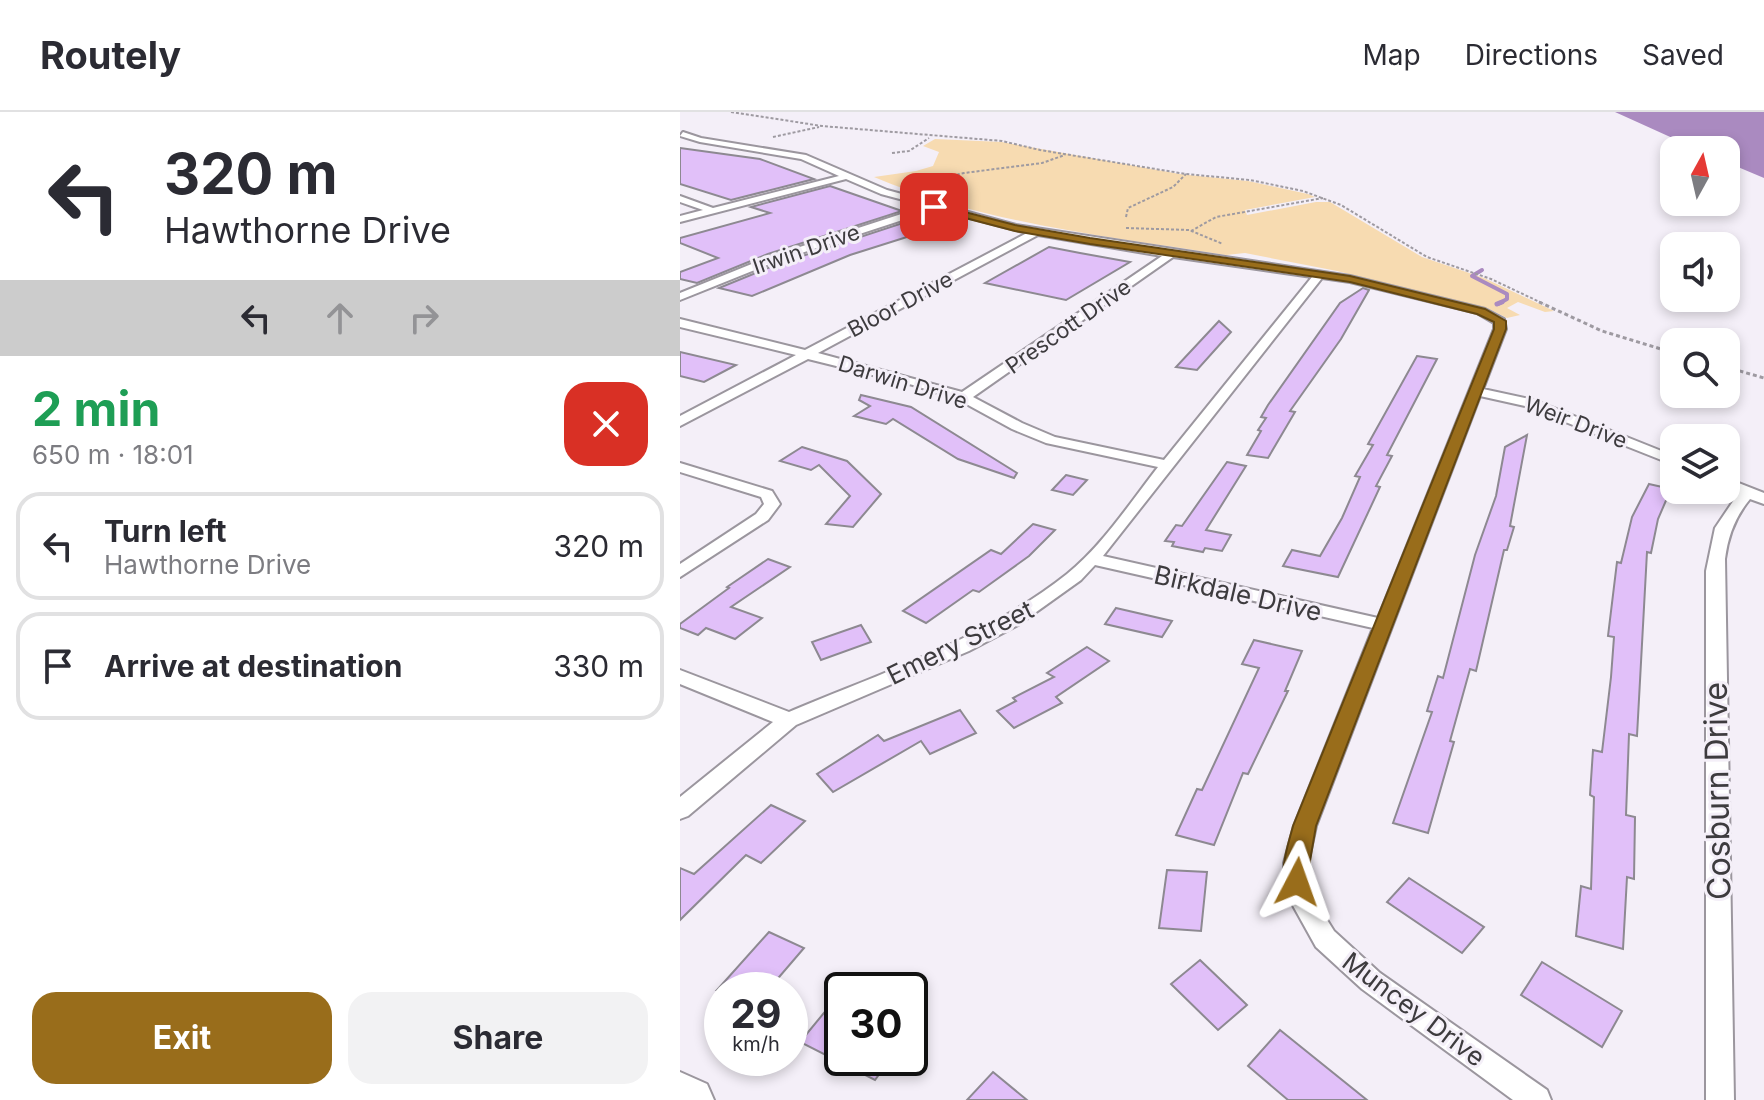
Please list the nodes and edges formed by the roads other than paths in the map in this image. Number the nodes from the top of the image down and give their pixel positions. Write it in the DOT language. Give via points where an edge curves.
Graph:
graph roads {
  1 [pos="683,134"];
  2 [pos="847,176"];
  3 [pos="680,199"];
  4 [pos="934,207"];
  5 [pos="710,210"];
  6 [pos="680,219"];
  7 [pos="1036,232"];
  8 [pos="1171,254"];
  9 [pos="1320,274"];
  10 [pos="680,297"];
  11 [pos="680,323"];
  12 [pos="806,354"];
  13 [pos="1476,391"];
  14 [pos="964,397"];
  15 [pos="680,422"];
  16 [pos="1660,455"];
  17 [pos="1168,465"];
  18 [pos="680,467"];
  19 [pos="1756,495"];
  20 [pos="1092,559"];
  21 [pos="680,572"];
  22 [pos="1384,625"];
  23 [pos="680,677"];
  24 [pos="789,720"];
  25 [pos="680,810"];
  26 [pos="680,1094"];
  27 [pos="691,1100"];
  28 [pos="1537,1100"];
  29 [pos="1720,1100"];
  1 -- 2 [label="street" via="803,157"];
  2 -- 4 [label="street"];
  2 -- 5 [label="street"];
  3 -- 5 [label="street"];
  4 -- 7 [label="street"];
  4 -- 10 [label="street, Irwin Drive" via="773,259"];
  5 -- 6 [label="street"];
  7 -- 8 [label="street"];
  7 -- 12 [label="street, Bloor Drive"];
  8 -- 9 [label="street"];
  8 -- 14 [label="street, Prescott Drive"];
  9 -- 13 [label="street, Muncey Drive" via="1481,311 1500,321"];
  9 -- 17 [label="street, Emery Street"];
  11 -- 12 [label="street, Darwin Drive"];
  12 -- 14 [label="street, Darwin Drive"];
  12 -- 15 [label="street, Bloor Drive"];
  13 -- 16 [label="street, Weir Drive" via="1543,408"];
  13 -- 22 [label="street, Muncey Drive"];
  14 -- 17 [label="street, Darwin Drive" via="1051,440"];
  17 -- 20 [label="street, Emery Street"];
  18 -- 21 [label="street" via="767,494 772,504 762,517"];
  19 -- 29 [label="street, Cosburn Drive" via="1725,520 1715,571"];
  20 -- 22 [label="street, Birkdale Drive"];
  20 -- 24 [label="street, Emery Street" via="1031,610 989,634"];
  22 -- 28 [label="street, Muncey Drive" via="1305,826 1297,882 1312,919 1347,961"];
  23 -- 24 [label="street"];
  24 -- 25 [label="street, Emery Street"];
  26 -- 27 [label="main road"];
}
